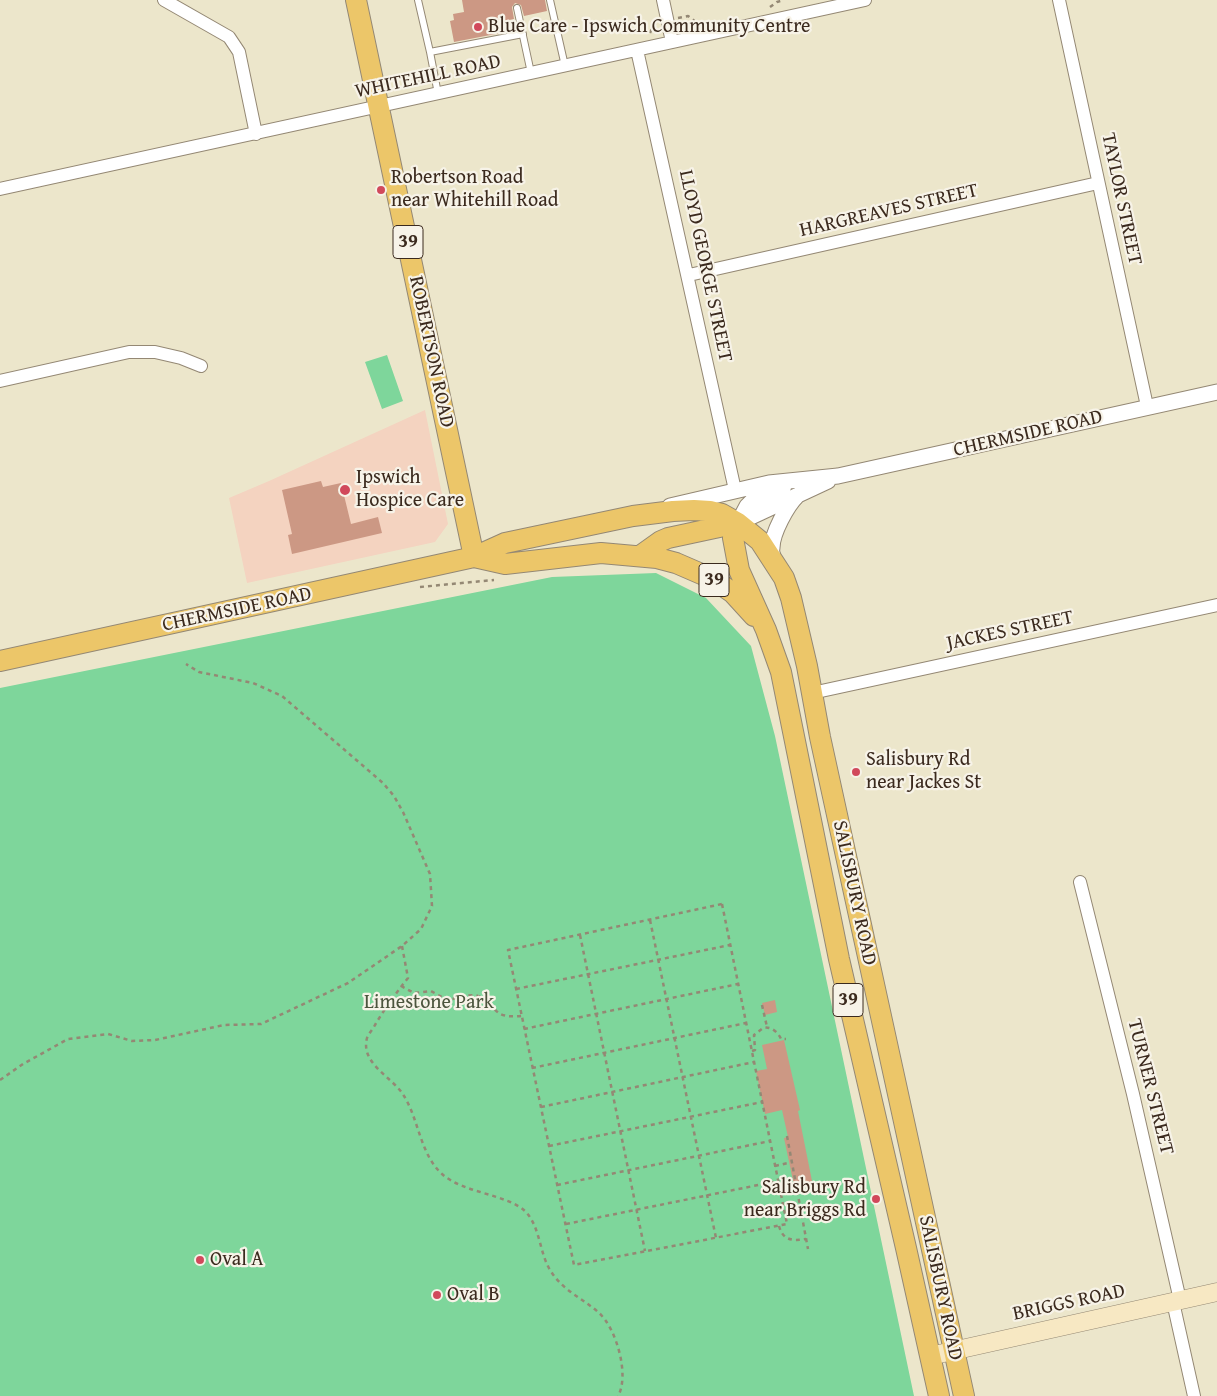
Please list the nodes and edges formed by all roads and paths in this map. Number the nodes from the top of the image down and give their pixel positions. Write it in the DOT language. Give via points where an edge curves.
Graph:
graph roads {
  1 [pos="164,0"];
  2 [pos="356,0"];
  3 [pos="418,0"];
  4 [pos="550,0"];
  5 [pos="663,0"];
  6 [pos="865,0"];
  7 [pos="1059,0"];
  8 [pos="517,8"];
  9 [pos="523,34"];
  10 [pos="672,42"];
  11 [pos="637,50"];
  12 [pos="430,52"];
  13 [pos="565,66"];
  14 [pos="531,73"];
  15 [pos="438,94"];
  16 [pos="380,107"];
  17 [pos="256,134"];
  18 [pos="1098,184"];
  19 [pos="0,189"];
  20 [pos="689,275"];
  21 [pos="201,366"];
  22 [pos="0,381"];
  23 [pos="1217,392"];
  24 [pos="1146,406"];
  25 [pos="801,487"];
  26 [pos="735,490"];
  27 [pos="633,516"];
  28 [pos="738,523"];
  29 [pos="636,556"];
  30 [pos="474,557"];
  31 [pos="773,560"];
  32 [pos="496,580"];
  33 [pos="417,588"];
  34 [pos="1217,605"];
  35 [pos="771,642"];
  36 [pos="0,661"];
  37 [pos="186,664"];
  38 [pos="812,693"];
  39 [pos="786,698"];
  40 [pos="1080,882"];
  41 [pos="650,920"];
  42 [pos="580,935"];
  43 [pos="730,944"];
  44 [pos="402,946"];
  45 [pos="658,960"];
  46 [pos="588,974"];
  47 [pos="738,984"];
  48 [pos="401,986"];
  49 [pos="516,989"];
  50 [pos="666,999"];
  51 [pos="762,1006"];
  52 [pos="596,1013"];
  53 [pos="522,1016"];
  54 [pos="746,1023"];
  55 [pos="766,1027"];
  56 [pos="524,1028"];
  57 [pos="674,1038"];
  58 [pos="786,1039"];
  59 [pos="752,1051"];
  60 [pos="604,1053"];
  61 [pos="754,1062"];
  62 [pos="532,1068"];
  63 [pos="682,1077"];
  64 [pos="0,1080"];
  65 [pos="612,1092"];
  66 [pos="762,1102"];
  67 [pos="541,1107"];
  68 [pos="690,1117"];
  69 [pos="620,1131"];
  70 [pos="787,1136"];
  71 [pos="770,1141"];
  72 [pos="549,1146"];
  73 [pos="698,1156"];
  74 [pos="792,1162"];
  75 [pos="775,1166"];
  76 [pos="629,1170"];
  77 [pos="778,1181"];
  78 [pos="557,1185"];
  79 [pos="707,1195"];
  80 [pos="637,1210"];
  81 [pos="566,1224"];
  82 [pos="779,1226"];
  83 [pos="716,1238"];
  84 [pos="806,1239"];
  85 [pos="808,1249"];
  86 [pos="646,1251"];
  87 [pos="1217,1292"];
  88 [pos="1177,1301"];
  89 [pos="954,1351"];
  90 [pos="930,1356"];
  91 [pos="618,1396"];
  92 [pos="938,1396"];
  93 [pos="964,1396"];
  94 [pos="1194,1396"];
  1 -- 17 [label="street" via="229,36 239,52"];
  2 -- 16 [label="main road, ROBERTSON ROAD / 39"];
  3 -- 12 [label="lane"];
  4 -- 13 [label="lane"];
  5 -- 10 [label="street"];
  6 -- 10 [label="street, WHITEHILL ROAD"];
  7 -- 18 [label="street, TAYLOR STREET"];
  8 -- 9 [label="lane"];
  9 -- 12 [label="lane"];
  9 -- 14 [label="lane"];
  10 -- 11 [label="street, WHITEHILL ROAD"];
  11 -- 13 [label="street, WHITEHILL ROAD"];
  11 -- 20 [label="street, LLOYD GEORGE STREET"];
  12 -- 15 [label="lane"];
  13 -- 14 [label="street, WHITEHILL ROAD"];
  14 -- 15 [label="street, WHITEHILL ROAD"];
  15 -- 16 [label="street, WHITEHILL ROAD"];
  16 -- 17 [label="street, WHITEHILL ROAD"];
  16 -- 30 [label="main road, ROBERTSON ROAD / 39"];
  17 -- 19 [label="street, WHITEHILL ROAD"];
  18 -- 20 [label="street, HARGREAVES STREET"];
  18 -- 24 [label="street, TAYLOR STREET"];
  20 -- 26 [label="street, LLOYD GEORGE STREET"];
  21 -- 22 [label="street" via="155,352 129,352"];
  23 -- 24 [label="street, CHERMSIDE ROAD"];
  24 -- 25 [label="street, CHERMSIDE ROAD"];
  25 -- 26 [label="street, CHERMSIDE ROAD" via="768,483"];
  25 -- 28 [label="street, CHERMSIDE ROAD" via="780,502"];
  25 -- 31 [label="street" via="775,536"];
  26 -- 27 [label="street, CHERMSIDE ROAD"];
  27 -- 28 [label="main road, SALISBURY ROAD / 39" via="694,510 722,514"];
  27 -- 30 [label="main road, CHERMSIDE ROAD / 39" via="505,543"];
  28 -- 29 [label="main road, CHERMSIDE ROAD" via="668,538"];
  28 -- 31 [label="main road, SALISBURY ROAD / 39" via="760,541"];
  28 -- 35 [label="main road, SALISBURY ROAD" via="733,538 740,570"];
  29 -- 30 [label="main road, CHERMSIDE ROAD / 39" via="601,553 505,564"];
  29 -- 35 [label="main road, SALISBURY ROAD / 39" via="676,562 713,579 744,604"];
  30 -- 36 [label="main road, CHERMSIDE ROAD"];
  31 -- 38 [label="main road, SALISBURY ROAD / 39" via="792,598"];
  32 -- 33 [label="path"];
  34 -- 38 [label="street, JACKES STREET"];
  35 -- 39 [label="main road, SALISBURY ROAD / 39"];
  37 -- 44 [label="path" via="199,672 253,683 282,696 394,796 430,874 432,906 421,929"];
  38 -- 39 [label="main road"];
  38 -- 89 [label="main road, SALISBURY ROAD / 39"];
  39 -- 90 [label="main road, SALISBURY ROAD / 39" via="839,959"];
  40 -- 88 [label="street, TURNER STREET" via="1133,1094"];
  41 -- 42 [label="path"];
  41 -- 43 [label="path" via="722,904"];
  41 -- 45 [label="path"];
  42 -- 46 [label="path"];
  42 -- 49 [label="path" via="508,950"];
  43 -- 45 [label="path"];
  43 -- 47 [label="path"];
  44 -- 48 [label="path" via="408,978"];
  44 -- 64 [label="path" via="348,983 261,1024 224,1024 155,1040 132,1041 108,1034 68,1039"];
  45 -- 46 [label="path"];
  45 -- 50 [label="path"];
  46 -- 49 [label="path"];
  46 -- 52 [label="path"];
  47 -- 50 [label="path"];
  47 -- 54 [label="path"];
  48 -- 53 [label="path" via="414,992 431,991 447,1000 479,996 496,1013 505,1017"];
  48 -- 91 [label="path" via="367,1038 366,1051 372,1062 404,1095 429,1157 442,1174 524,1210 532,1221 550,1271 569,1292 600,1313 610,1327 621,1356 623,1376"];
  49 -- 53 [label="path"];
  50 -- 52 [label="path"];
  50 -- 57 [label="path"];
  51 -- 55 [label="path"];
  52 -- 56 [label="path"];
  52 -- 60 [label="path"];
  53 -- 56 [label="path"];
  54 -- 57 [label="path"];
  54 -- 59 [label="path"];
  55 -- 58 [label="path" via="781,1039"];
  55 -- 59 [label="path" via="754,1035 755,1050"];
  56 -- 62 [label="path"];
  57 -- 60 [label="path"];
  57 -- 63 [label="path"];
  59 -- 61 [label="path"];
  60 -- 62 [label="path"];
  60 -- 65 [label="path"];
  61 -- 63 [label="path"];
  61 -- 66 [label="path"];
  62 -- 67 [label="path"];
  63 -- 65 [label="path"];
  63 -- 68 [label="path"];
  65 -- 67 [label="path"];
  65 -- 69 [label="path"];
  66 -- 68 [label="path"];
  66 -- 71 [label="path"];
  67 -- 72 [label="path"];
  68 -- 69 [label="path"];
  68 -- 73 [label="path"];
  69 -- 72 [label="path"];
  69 -- 76 [label="path"];
  70 -- 74 [label="path"];
  71 -- 73 [label="path"];
  71 -- 75 [label="path"];
  72 -- 78 [label="path"];
  73 -- 76 [label="path"];
  73 -- 79 [label="path"];
  74 -- 75 [label="path"];
  74 -- 84 [label="path"];
  75 -- 77 [label="path"];
  76 -- 78 [label="path"];
  76 -- 80 [label="path"];
  77 -- 79 [label="path"];
  77 -- 82 [label="path" via="787,1224"];
  78 -- 81 [label="path"];
  79 -- 80 [label="path"];
  79 -- 83 [label="path"];
  80 -- 81 [label="path"];
  80 -- 86 [label="path"];
  81 -- 86 [label="path" via="574,1265"];
  82 -- 83 [label="path"];
  82 -- 84 [label="path" via="782,1234 790,1240"];
  83 -- 86 [label="path"];
  84 -- 85 [label="path"];
  87 -- 88 [label="main road, BRIGGS ROAD"];
  88 -- 89 [label="main road, BRIGGS ROAD"];
  88 -- 94 [label="street, TURNER STREET"];
  89 -- 90 [label="main road, BRIGGS ROAD"];
  89 -- 93 [label="main road, SALISBURY ROAD / 39"];
  90 -- 92 [label="main road, SALISBURY ROAD / 39"];
}
